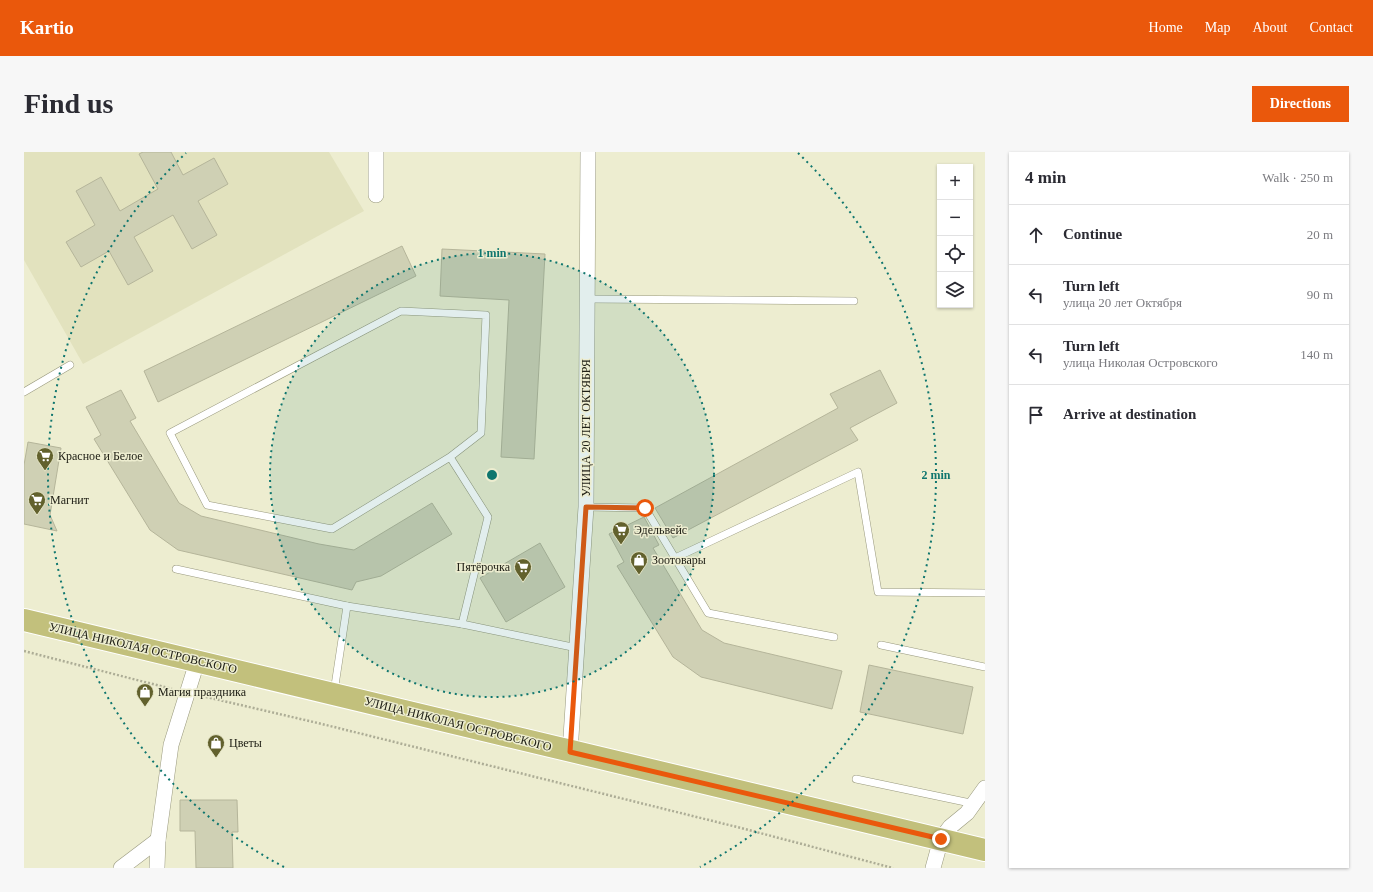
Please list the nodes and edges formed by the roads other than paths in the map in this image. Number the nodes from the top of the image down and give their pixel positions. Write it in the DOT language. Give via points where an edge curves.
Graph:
graph roads {
  1 [pos="376,152"];
  2 [pos="588,152"];
  3 [pos="376,195"];
  4 [pos="587,299"];
  5 [pos="854,301"];
  6 [pos="70,365"];
  7 [pos="24,392"];
  8 [pos="450,457"];
  9 [pos="586,507"];
  10 [pos="675,558"];
  11 [pos="176,570"];
  12 [pos="985,593"];
  13 [pos="347,606"];
  14 [pos="24,620"];
  15 [pos="462,624"];
  16 [pos="834,637"];
  17 [pos="881,645"];
  18 [pos="577,648"];
  19 [pos="197,662"];
  20 [pos="985,667"];
  21 [pos="334,694"];
  22 [pos="570,752"];
  23 [pos="856,779"];
  24 [pos="985,788"];
  25 [pos="975,804"];
  26 [pos="941,839"];
  27 [pos="158,840"];
  28 [pos="985,850"];
  29 [pos="121,868"];
  30 [pos="157,868"];
  31 [pos="933,868"];
  1 -- 3 [label="street"];
  2 -- 4 [label="street, УЛИЦА 20 ЛЕТ ОКТЯБРЯ"];
  4 -- 5 [label="lane"];
  4 -- 9 [label="street, УЛИЦА 20 ЛЕТ ОКТЯБРЯ"];
  6 -- 7 [label="lane"];
  8 -- 8 [label="lane" via="481,433 486,315 401,311 170,433 207,505 332,528"];
  8 -- 15 [label="lane" via="488,517"];
  9 -- 10 [label="lane" via="645,508"];
  9 -- 18 [label="street, УЛИЦА 20 ЛЕТ ОКТЯБРЯ"];
  10 -- 12 [label="lane" via="858,472 878,592"];
  10 -- 16 [label="lane" via="708,613"];
  11 -- 13 [label="lane"];
  13 -- 15 [label="lane"];
  13 -- 21 [label="lane"];
  14 -- 19 [label="main road, УЛИЦА НИКОЛАЯ ОСТРОВСКОГО"];
  15 -- 18 [label="lane"];
  17 -- 20 [label="lane"];
  18 -- 22 [label="street, УЛИЦА 20 ЛЕТ ОКТЯБРЯ"];
  19 -- 21 [label="main road, УЛИЦА НИКОЛАЯ ОСТРОВСКОГО"];
  19 -- 27 [label="street" via="171,745"];
  21 -- 22 [label="main road, УЛИЦА НИКОЛАЯ ОСТРОВСКОГО"];
  22 -- 26 [label="main road, УЛИЦА НИКОЛАЯ ОСТРОВСКОГО"];
  23 -- 25 [label="lane"];
  24 -- 25 [label="street"];
  25 -- 26 [label="street"];
  26 -- 28 [label="main road, УЛИЦА НИКОЛАЯ ОСТРОВСКОГО"];
  26 -- 31 [label="street"];
  27 -- 29 [label="street"];
  27 -- 30 [label="street"];
}
